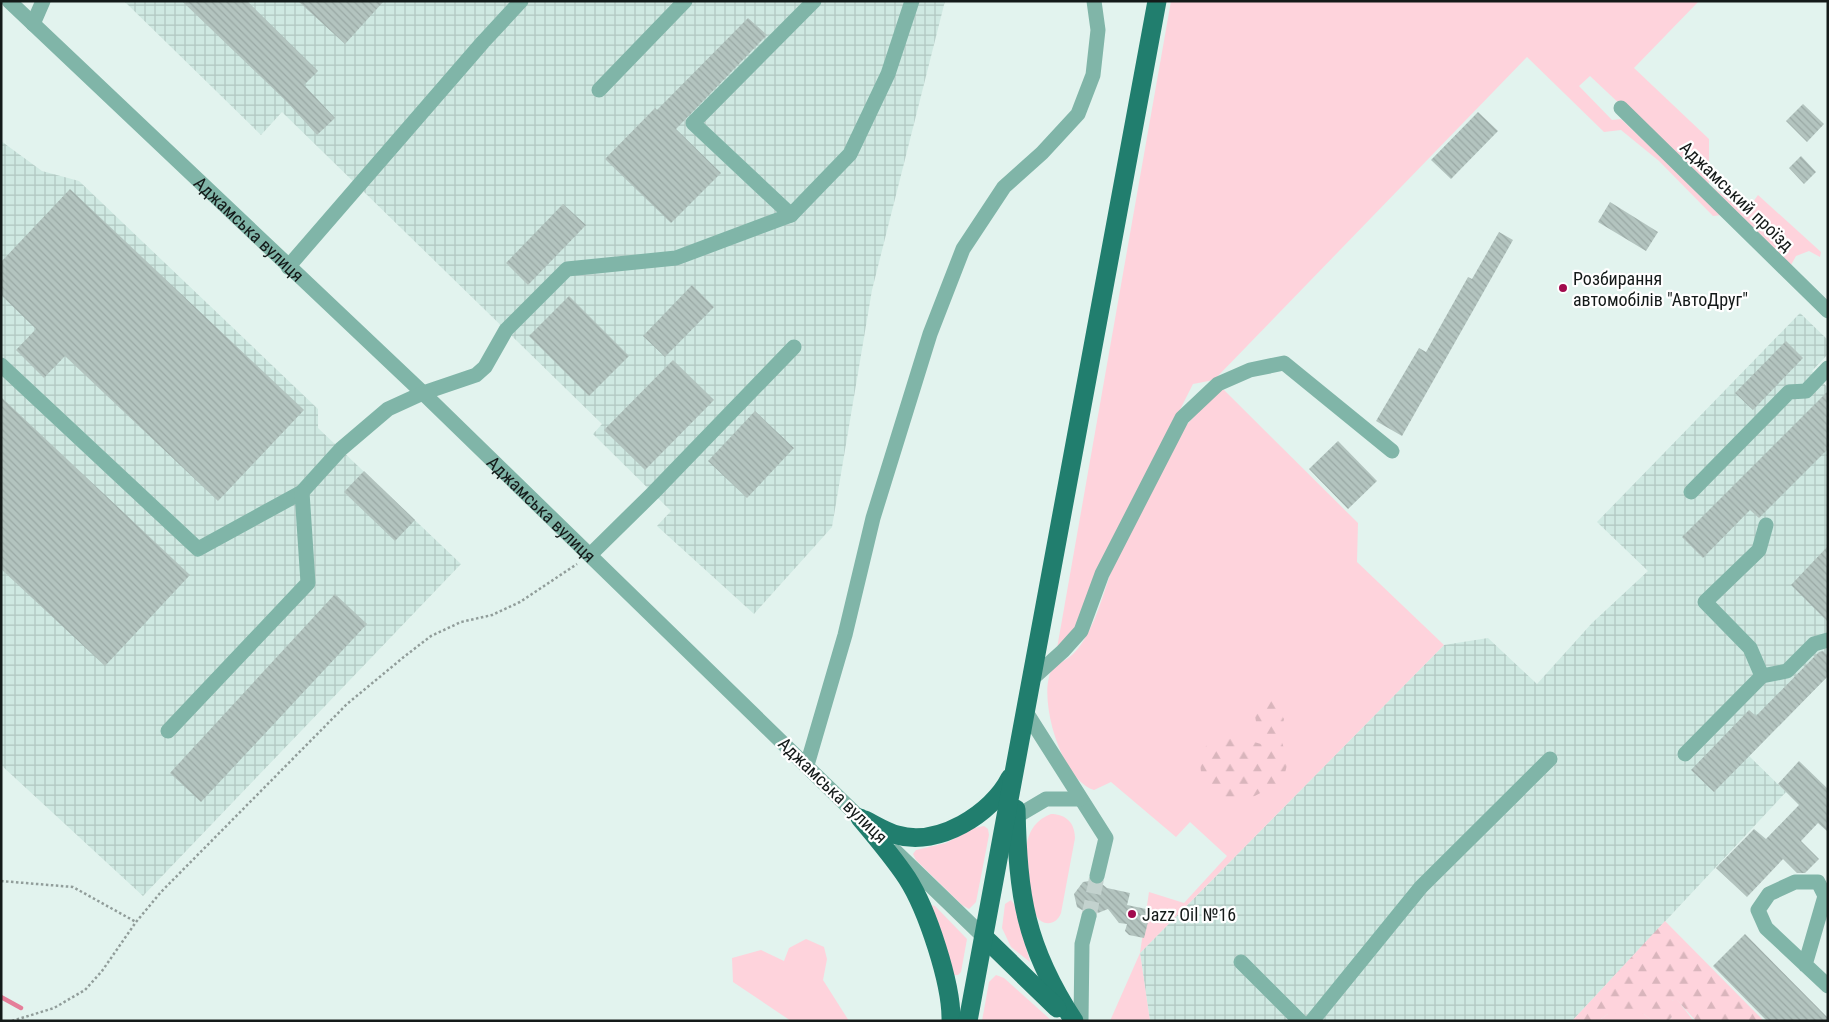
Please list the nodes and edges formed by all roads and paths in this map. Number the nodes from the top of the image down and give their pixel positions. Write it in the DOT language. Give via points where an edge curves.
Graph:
graph roads {
  1 [pos="9,1"];
  2 [pos="44,1"];
  3 [pos="520,1"];
  4 [pos="686,1"];
  5 [pos="814,1"];
  6 [pos="912,1"];
  7 [pos="1094,1"];
  8 [pos="1158,1"];
  9 [pos="33,24"];
  10 [pos="599,90"];
  11 [pos="1621,108"];
  12 [pos="791,215"];
  13 [pos="288,267"];
  14 [pos="1828,311"];
  15 [pos="794,347"];
  16 [pos="1,365"];
  17 [pos="1827,370"];
  18 [pos="423,393"];
  19 [pos="1392,451"];
  20 [pos="302,492"];
  21 [pos="1692,492"];
  22 [pos="1766,525"];
  23 [pos="590,554"];
  24 [pos="1828,640"];
  25 [pos="1762,676"];
  26 [pos="1032,679"];
  27 [pos="1026,712"];
  28 [pos="168,731"];
  29 [pos="1685,754"];
  30 [pos="1550,759"];
  31 [pos="807,765"];
  32 [pos="1016,768"];
  33 [pos="1080,799"];
  34 [pos="1016,816"];
  35 [pos="860,818"];
  36 [pos="1097,876"];
  37 [pos="1,881"];
  38 [pos="1089,916"];
  39 [pos="136,922"];
  40 [pos="985,938"];
  41 [pos="1242,962"];
  42 [pos="1805,965"];
  43 [pos="1828,986"];
  44 [pos="12,1021"];
  45 [pos="951,1021"];
  46 [pos="968,1021"];
  47 [pos="1070,1021"];
  48 [pos="1074,1021"];
  49 [pos="1081,1021"];
  50 [pos="1300,1021"];
  51 [pos="1312,1021"];
  1 -- 9 [label="street, Аджамська вулиця"];
  2 -- 9 [label="street"];
  3 -- 13 [label="street"];
  4 -- 10 [label="street"];
  5 -- 12 [label="street" via="693,123"];
  6 -- 12 [label="street" via="888,74 850,154"];
  7 -- 31 [label="street" via="1098,30 1094,75 1078,114 1042,154 1004,187 963,249 930,334 873,518 845,635"];
  8 -- 26 [label="main road"];
  9 -- 13 [label="street, Аджамська вулиця"];
  11 -- 14 [label="street, Аджамський проїзд"];
  12 -- 18 [label="street" via="676,258 567,269 506,330 485,367 476,375"];
  13 -- 18 [label="street, Аджамська вулиця"];
  15 -- 23 [label="street"];
  16 -- 20 [label="street" via="198,549"];
  17 -- 21 [label="street" via="1806,391 1789,392"];
  18 -- 20 [label="street" via="388,409 341,449"];
  18 -- 23 [label="street, Аджамська вулиця"];
  19 -- 26 [label="street" via="1284,363 1250,370 1218,384 1182,418 1102,574 1081,631"];
  20 -- 28 [label="street" via="308,583"];
  22 -- 25 [label="street" via="1759,550 1705,602 1750,648"];
  23 -- 31 [label="street, Аджамська вулиця"];
  23 -- 39 [label="path" via="520,602 431,636 405,656 347,704 161,892"];
  24 -- 25 [label="street" via="1814,644 1786,671"];
  25 -- 29 [label="street"];
  26 -- 27 [label="main road"];
  27 -- 32 [label="main road"];
  27 -- 33 [label="street"];
  30 -- 51 [label="street" via="1421,887"];
  31 -- 35 [label="street, Аджамська вулиця"];
  32 -- 34 [label="main road"];
  32 -- 35 [label="main road" via="1006,787 986,808 941,832 924,836 897,835"];
  32 -- 40 [label="main road"];
  33 -- 34 [label="street" via="1046,799"];
  33 -- 36 [label="street" via="1106,838"];
  34 -- 48 [label="main road" via="1026,920 1048,978"];
  35 -- 40 [label="street, Аджамська вулиця"];
  35 -- 45 [label="main road" via="908,880 919,903 950,991"];
  37 -- 39 [label="path" via="73,886"];
  38 -- 49 [label="street" via="1082,944"];
  39 -- 44 [label="path" via="85,990 54,1008"];
  40 -- 46 [label="main road"];
  40 -- 47 [label="main road, Аджамська вулиця"];
  41 -- 50 [label="street"];
  42 -- 42 [label="street" via="1766,928 1758,910 1769,894 1795,882 1818,882 1825,896"];
  42 -- 43 [label="street"];
}
